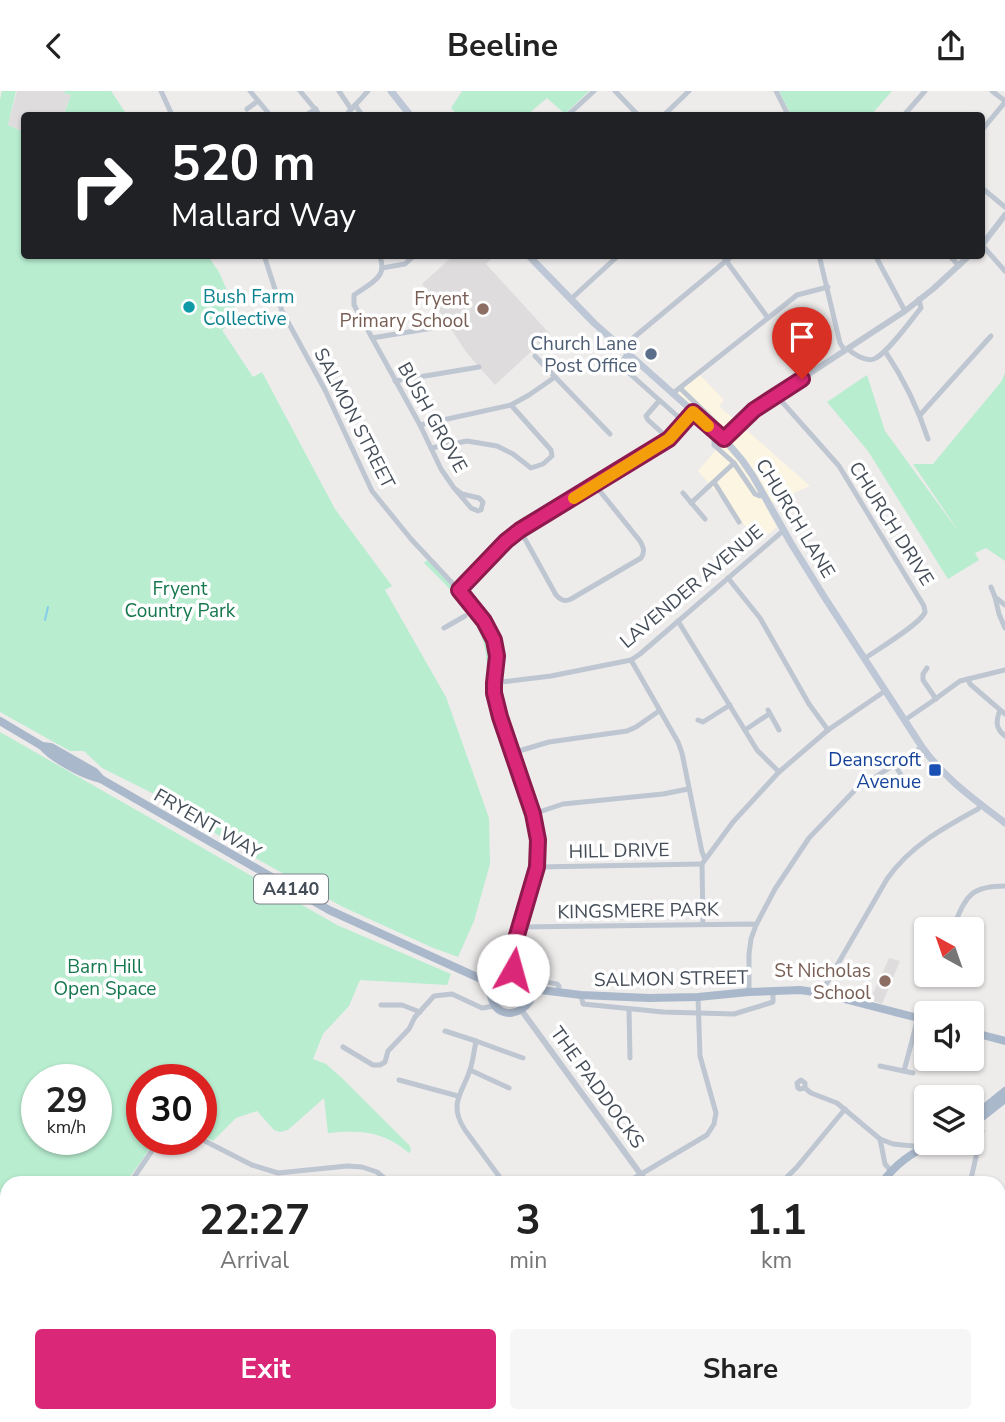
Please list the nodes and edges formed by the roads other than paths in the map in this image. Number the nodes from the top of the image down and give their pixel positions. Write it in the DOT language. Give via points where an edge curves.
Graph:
graph roads {
  1 [pos="161,91"];
  2 [pos="250,91"];
  3 [pos="300,91"];
  4 [pos="340,91"];
  5 [pos="368,91"];
  6 [pos="391,91"];
  7 [pos="594,91"];
  8 [pos="615,91"];
  9 [pos="690,91"];
  10 [pos="776,91"];
  11 [pos="925,91"];
  12 [pos="992,91"];
  13 [pos="258,101"];
  14 [pos="1005,102"];
  15 [pos="353,107"];
  16 [pos="247,109"];
  17 [pos="316,109"];
  18 [pos="171,112"];
  19 [pos="267,112"];
  20 [pos="311,112"];
  21 [pos="318,112"];
  22 [pos="349,112"];
  23 [pos="359,112"];
  24 [pos="408,112"];
  25 [pos="571,112"];
  26 [pos="635,112"];
  27 [pos="667,112"];
  28 [pos="786,112"];
  29 [pos="908,112"];
  30 [pos="985,126"];
  31 [pos="985,190"];
  32 [pos="1005,207"];
  33 [pos="1005,215"];
  34 [pos="985,241"];
  35 [pos="985,248"];
  36 [pos="265,259"];
  37 [pos="381,259"];
  38 [pos="411,259"];
  39 [pos="532,259"];
  40 [pos="615,259"];
  41 [pos="723,259"];
  42 [pos="820,259"];
  43 [pos="877,259"];
  44 [pos="952,259"];
  45 [pos="966,259"];
  46 [pos="958,266"];
  47 [pos="382,268"];
  48 [pos="1005,271"];
  49 [pos="828,287"];
  50 [pos="571,299"];
  51 [pos="919,299"];
  52 [pos="905,310"];
  53 [pos="768,319"];
  54 [pos="451,325"];
  55 [pos="991,336"];
  56 [pos="372,338"];
  57 [pos="621,348"];
  58 [pos="846,350"];
  59 [pos="885,351"];
  60 [pos="627,354"];
  61 [pos="535,356"];
  62 [pos="479,367"];
  63 [pos="555,377"];
  64 [pos="395,381"];
  65 [pos="680,389"];
  66 [pos="672,394"];
  67 [pos="776,395"];
  68 [pos="659,401"];
  69 [pos="511,405"];
  70 [pos="693,412"];
  71 [pos="920,415"];
  72 [pos="684,422"];
  73 [pos="715,422"];
  74 [pos="421,425"];
  75 [pos="610,434"];
  76 [pos="720,437"];
  77 [pos="669,439"];
  78 [pos="928,439"];
  79 [pos="431,448"];
  80 [pos="734,463"];
  81 [pos="714,482"];
  82 [pos="595,485"];
  83 [pos="454,488"];
  84 [pos="683,493"];
  85 [pos="763,495"];
  86 [pos="691,502"];
  87 [pos="705,519"];
  88 [pos="739,522"];
  89 [pos="520,530"];
  90 [pos="784,530"];
  91 [pos="727,578"];
  92 [pos="990,587"];
  93 [pos="459,590"];
  94 [pos="995,597"];
  95 [pos="1005,605"];
  96 [pos="465,616"];
  97 [pos="678,621"];
  98 [pos="444,628"];
  99 [pos="1005,628"];
  100 [pos="864,659"];
  101 [pos="631,660"];
  102 [pos="927,668"];
  103 [pos="1005,670"];
  104 [pos="968,679"];
  105 [pos="494,683"];
  106 [pos="885,691"];
  107 [pos="936,699"];
  108 [pos="730,705"];
  109 [pos="659,711"];
  110 [pos="1003,712"];
  111 [pos="698,720"];
  112 [pos="905,720"];
  113 [pos="0,722"];
  114 [pos="745,730"];
  115 [pos="779,730"];
  116 [pos="828,730"];
  117 [pos="1005,736"];
  118 [pos="922,747"];
  119 [pos="512,753"];
  120 [pos="894,764"];
  121 [pos="779,772"];
  122 [pos="909,787"];
  123 [pos="688,789"];
  124 [pos="981,805"];
  125 [pos="533,814"];
  126 [pos="1005,823"];
  127 [pos="703,861"];
  128 [pos="537,867"];
  129 [pos="1005,886"];
  130 [pos="958,917"];
  131 [pos="703,924"];
  132 [pos="756,925"];
  133 [pos="520,927"];
  134 [pos="513,957"];
  135 [pos="513,970"];
  136 [pos="490,983"];
  137 [pos="533,989"];
  138 [pos="773,991"];
  139 [pos="558,992"];
  140 [pos="749,992"];
  141 [pos="821,993"];
  142 [pos="582,995"];
  143 [pos="698,997"];
  144 [pos="382,1005"];
  145 [pos="494,1006"];
  146 [pos="629,1009"];
  147 [pos="522,1011"];
  148 [pos="420,1012"];
  149 [pos="700,1013"];
  150 [pos="914,1017"];
  151 [pos="445,1031"];
  152 [pos="984,1035"];
  153 [pos="476,1041"];
  154 [pos="1005,1041"];
  155 [pos="914,1042"];
  156 [pos="344,1047"];
  157 [pos="523,1058"];
  158 [pos="630,1058"];
  159 [pos="880,1066"];
  160 [pos="470,1070"];
  161 [pos="904,1071"];
  162 [pos="913,1073"];
  163 [pos="399,1080"];
  164 [pos="509,1088"];
  165 [pos="805,1088"];
  166 [pos="1005,1091"];
  167 [pos="458,1095"];
  168 [pos="1005,1099"];
  169 [pos="984,1108"];
  170 [pos="845,1109"];
  171 [pos="984,1115"];
  172 [pos="880,1139"];
  173 [pos="914,1145"];
  174 [pos="217,1147"];
  175 [pos="914,1153"];
  176 [pos="149,1155"];
  177 [pos="976,1155"];
  178 [pos="891,1171"];
  179 [pos="642,1173"];
  180 [pos="135,1176"];
  181 [pos="382,1176"];
  182 [pos="499,1176"];
  183 [pos="637,1176"];
  184 [pos="644,1176"];
  185 [pos="788,1176"];
  186 [pos="887,1176"];
  187 [pos="972,1176"];
  1 -- 18 [label="street"];
  2 -- 13 [label="street"];
  3 -- 17 [label="street"];
  4 -- 15 [label="street"];
  5 -- 15 [label="street"];
  6 -- 24 [label="main road"];
  7 -- 25 [label="street"];
  8 -- 26 [label="street"];
  9 -- 27 [label="street"];
  10 -- 28 [label="street"];
  11 -- 29 [label="street"];
  12 -- 14 [label="street"];
  13 -- 16 [label="street"];
  13 -- 19 [label="street"];
  14 -- 30 [label="street"];
  15 -- 22 [label="street"];
  15 -- 23 [label="street"];
  17 -- 20 [label="street"];
  17 -- 21 [label="street"];
  31 -- 32 [label="street"];
  33 -- 34 [label="street"];
  35 -- 48 [label="street"];
  36 -- 93 [label="street, SALMON STREET" via="282,311 372,491"];
  37 -- 47 [label="street"];
  38 -- 47 [label="street"];
  39 -- 50 [label="main road, CHURCH LANE"];
  40 -- 50 [label="street"];
  41 -- 53 [label="street"];
  41 -- 57 [label="street"];
  42 -- 49 [label="street"];
  43 -- 52 [label="street"];
  44 -- 46 [label="street"];
  45 -- 46 [label="street"];
  46 -- 51 [label="street"];
  47 -- 56 [label="street, BUSH GROVE" via="377,280 353,299"];
  49 -- 53 [label="street" via="797,295"];
  49 -- 58 [label="street" via="840,343"];
  50 -- 57 [label="main road, CHURCH LANE"];
  51 -- 52 [label="street"];
  51 -- 59 [label="street" via="921,308"];
  52 -- 58 [label="street"];
  53 -- 65 [label="street"];
  54 -- 56 [label="street"];
  55 -- 71 [label="street"];
  56 -- 64 [label="street, BUSH GROVE"];
  57 -- 60 [label="main road, CHURCH LANE"];
  58 -- 59 [label="street" via="869,360"];
  58 -- 67 [label="street"];
  59 -- 71 [label="street"];
  60 -- 66 [label="main road, CHURCH LANE"];
  60 -- 68 [label="street" via="620,365"];
  61 -- 63 [label="street"];
  62 -- 64 [label="street"];
  63 -- 69 [label="street"];
  63 -- 75 [label="street"];
  64 -- 74 [label="street, BUSH GROVE"];
  65 -- 66 [label="street"];
  65 -- 73 [label="street"];
  66 -- 70 [label="main road, CHURCH LANE"];
  67 -- 76 [label="street"];
  67 -- 100 [label="street, CHURCH DRIVE" via="839,466 924,606 922,617"];
  68 -- 72 [label="street"];
  68 -- 77 [label="street" via="646,417"];
  69 -- 74 [label="street"];
  69 -- 79 [label="street" via="551,450 552,456 543,464 531,468 497,446 467,441"];
  70 -- 72 [label="street"];
  70 -- 76 [label="main road, CHURCH LANE"];
  71 -- 78 [label="street"];
  72 -- 77 [label="street"];
  74 -- 79 [label="street, BUSH GROVE"];
  76 -- 80 [label="street" via="714,445"];
  76 -- 85 [label="main road, CHURCH LANE" via="742,460"];
  77 -- 82 [label="street"];
  79 -- 83 [label="street, BUSH GROVE"];
  80 -- 81 [label="street"];
  80 -- 85 [label="street" via="755,494"];
  81 -- 86 [label="street"];
  81 -- 88 [label="street"];
  82 -- 89 [label="street"];
  82 -- 89 [label="street" via="640,541 644,548 641,558 572,599 561,600"];
  83 -- 83 [label="street, BUSH GROVE" via="471,508 481,510 479,498"];
  84 -- 86 [label="street"];
  85 -- 90 [label="main road, CHURCH LANE"];
  86 -- 87 [label="street"];
  89 -- 93 [label="street"];
  90 -- 91 [label="street, LAVENDER AVENUE"];
  90 -- 100 [label="main road, CHURCH LANE"];
  91 -- 97 [label="street, LAVENDER AVENUE"];
  91 -- 116 [label="street" via="767,630"];
  92 -- 94 [label="street"];
  93 -- 105 [label="street, SALMON STREET" via="494,640"];
  94 -- 95 [label="street"];
  94 -- 99 [label="street"];
  96 -- 98 [label="street"];
  97 -- 101 [label="street, LAVENDER AVENUE"];
  97 -- 108 [label="street"];
  100 -- 106 [label="main road, CHURCH LANE"];
  101 -- 105 [label="street, LAVENDER AVENUE"];
  101 -- 109 [label="street"];
  102 -- 107 [label="street" via="923,680"];
  103 -- 104 [label="street"];
  104 -- 107 [label="street"];
  104 -- 110 [label="street"];
  105 -- 119 [label="street, SALMON STREET"];
  106 -- 112 [label="main road, CHURCH LANE"];
  106 -- 116 [label="street"];
  107 -- 112 [label="street"];
  108 -- 111 [label="street" via="703,722"];
  108 -- 114 [label="street"];
  109 -- 119 [label="street" via="627,731 549,742"];
  109 -- 123 [label="street" via="678,742"];
  110 -- 117 [label="street" via="997,717 997,729"];
  112 -- 118 [label="main road, CHURCH LANE"];
  113 -- 136 [label="main road, FRYENT WAY / A4140" via="95,772 329,910"];
  114 -- 115 [label="street" via="768,712"];
  114 -- 121 [label="street"];
  116 -- 121 [label="street"];
  118 -- 120 [label="street"];
  118 -- 124 [label="main road, CHURCH LANE" via="935,765"];
  119 -- 125 [label="street, SALMON STREET"];
  120 -- 122 [label="street"];
  120 -- 132 [label="street" via="855,790 809,838"];
  121 -- 127 [label="street"];
  123 -- 125 [label="street" via="563,804"];
  123 -- 127 [label="street"];
  124 -- 126 [label="main road, CHURCH LANE"];
  124 -- 141 [label="street" via="914,848 897,865"];
  125 -- 128 [label="street, SALMON STREET"];
  127 -- 128 [label="street, HILL DRIVE"];
  127 -- 131 [label="street"];
  128 -- 133 [label="street, SALMON STREET"];
  129 -- 130 [label="street" via="970,894"];
  131 -- 132 [label="street, KINGSMERE PARK"];
  131 -- 133 [label="street, KINGSMERE PARK"];
  132 -- 140 [label="street" via="749,954"];
  133 -- 134 [label="street, SALMON STREET"];
  134 -- 135 [label="street, SALMON STREET"];
  134 -- 139 [label="street" via="525,961 538,981 559,986"];
  135 -- 136 [label="main road"];
  135 -- 137 [label="main road"];
  136 -- 145 [label="main road"];
  137 -- 139 [label="main road, SALMON STREET"];
  137 -- 147 [label="main road"];
  138 -- 140 [label="main road, SALMON STREET"];
  138 -- 141 [label="main road, SALMON STREET"];
  138 -- 149 [label="street, SALMON STREET" via="773,1002 734,1014"];
  139 -- 142 [label="main road, SALMON STREET"];
  140 -- 143 [label="main road, SALMON STREET"];
  141 -- 150 [label="main road, SALMON STREET"];
  142 -- 143 [label="main road, SALMON STREET"];
  142 -- 146 [label="street, SALMON STREET" via="583,1004"];
  143 -- 149 [label="street"];
  144 -- 148 [label="street" via="402,1005"];
  145 -- 147 [label="main road" via="500,1011"];
  145 -- 148 [label="street" via="482,1008 452,994 434,996"];
  146 -- 149 [label="street, SALMON STREET"];
  146 -- 158 [label="street"];
  147 -- 179 [label="street, THE PADDOCKS"];
  148 -- 156 [label="street" via="380,1065"];
  149 -- 179 [label="street" via="700,1056 716,1114 714,1124 707,1135"];
  151 -- 153 [label="street"];
  152 -- 154 [label="main road"];
  153 -- 157 [label="street"];
  153 -- 160 [label="street"];
  155 -- 161 [label="street"];
  159 -- 161 [label="street"];
  160 -- 164 [label="street"];
  160 -- 167 [label="street"];
  161 -- 162 [label="street"];
  163 -- 167 [label="street"];
  165 -- 170 [label="street"];
  166 -- 169 [label="main road"];
  167 -- 182 [label="street" via="460,1122"];
  168 -- 171 [label="main road"];
  170 -- 172 [label="street"];
  170 -- 185 [label="street"];
  172 -- 173 [label="street"];
  172 -- 178 [label="street"];
  174 -- 181 [label="street" via="278,1173 347,1166"];
  175 -- 178 [label="main road"];
  176 -- 180 [label="street"];
  177 -- 187 [label="street"];
  178 -- 186 [label="main road"];
  179 -- 183 [label="street"];
  179 -- 184 [label="street, THE PADDOCKS"];
}
